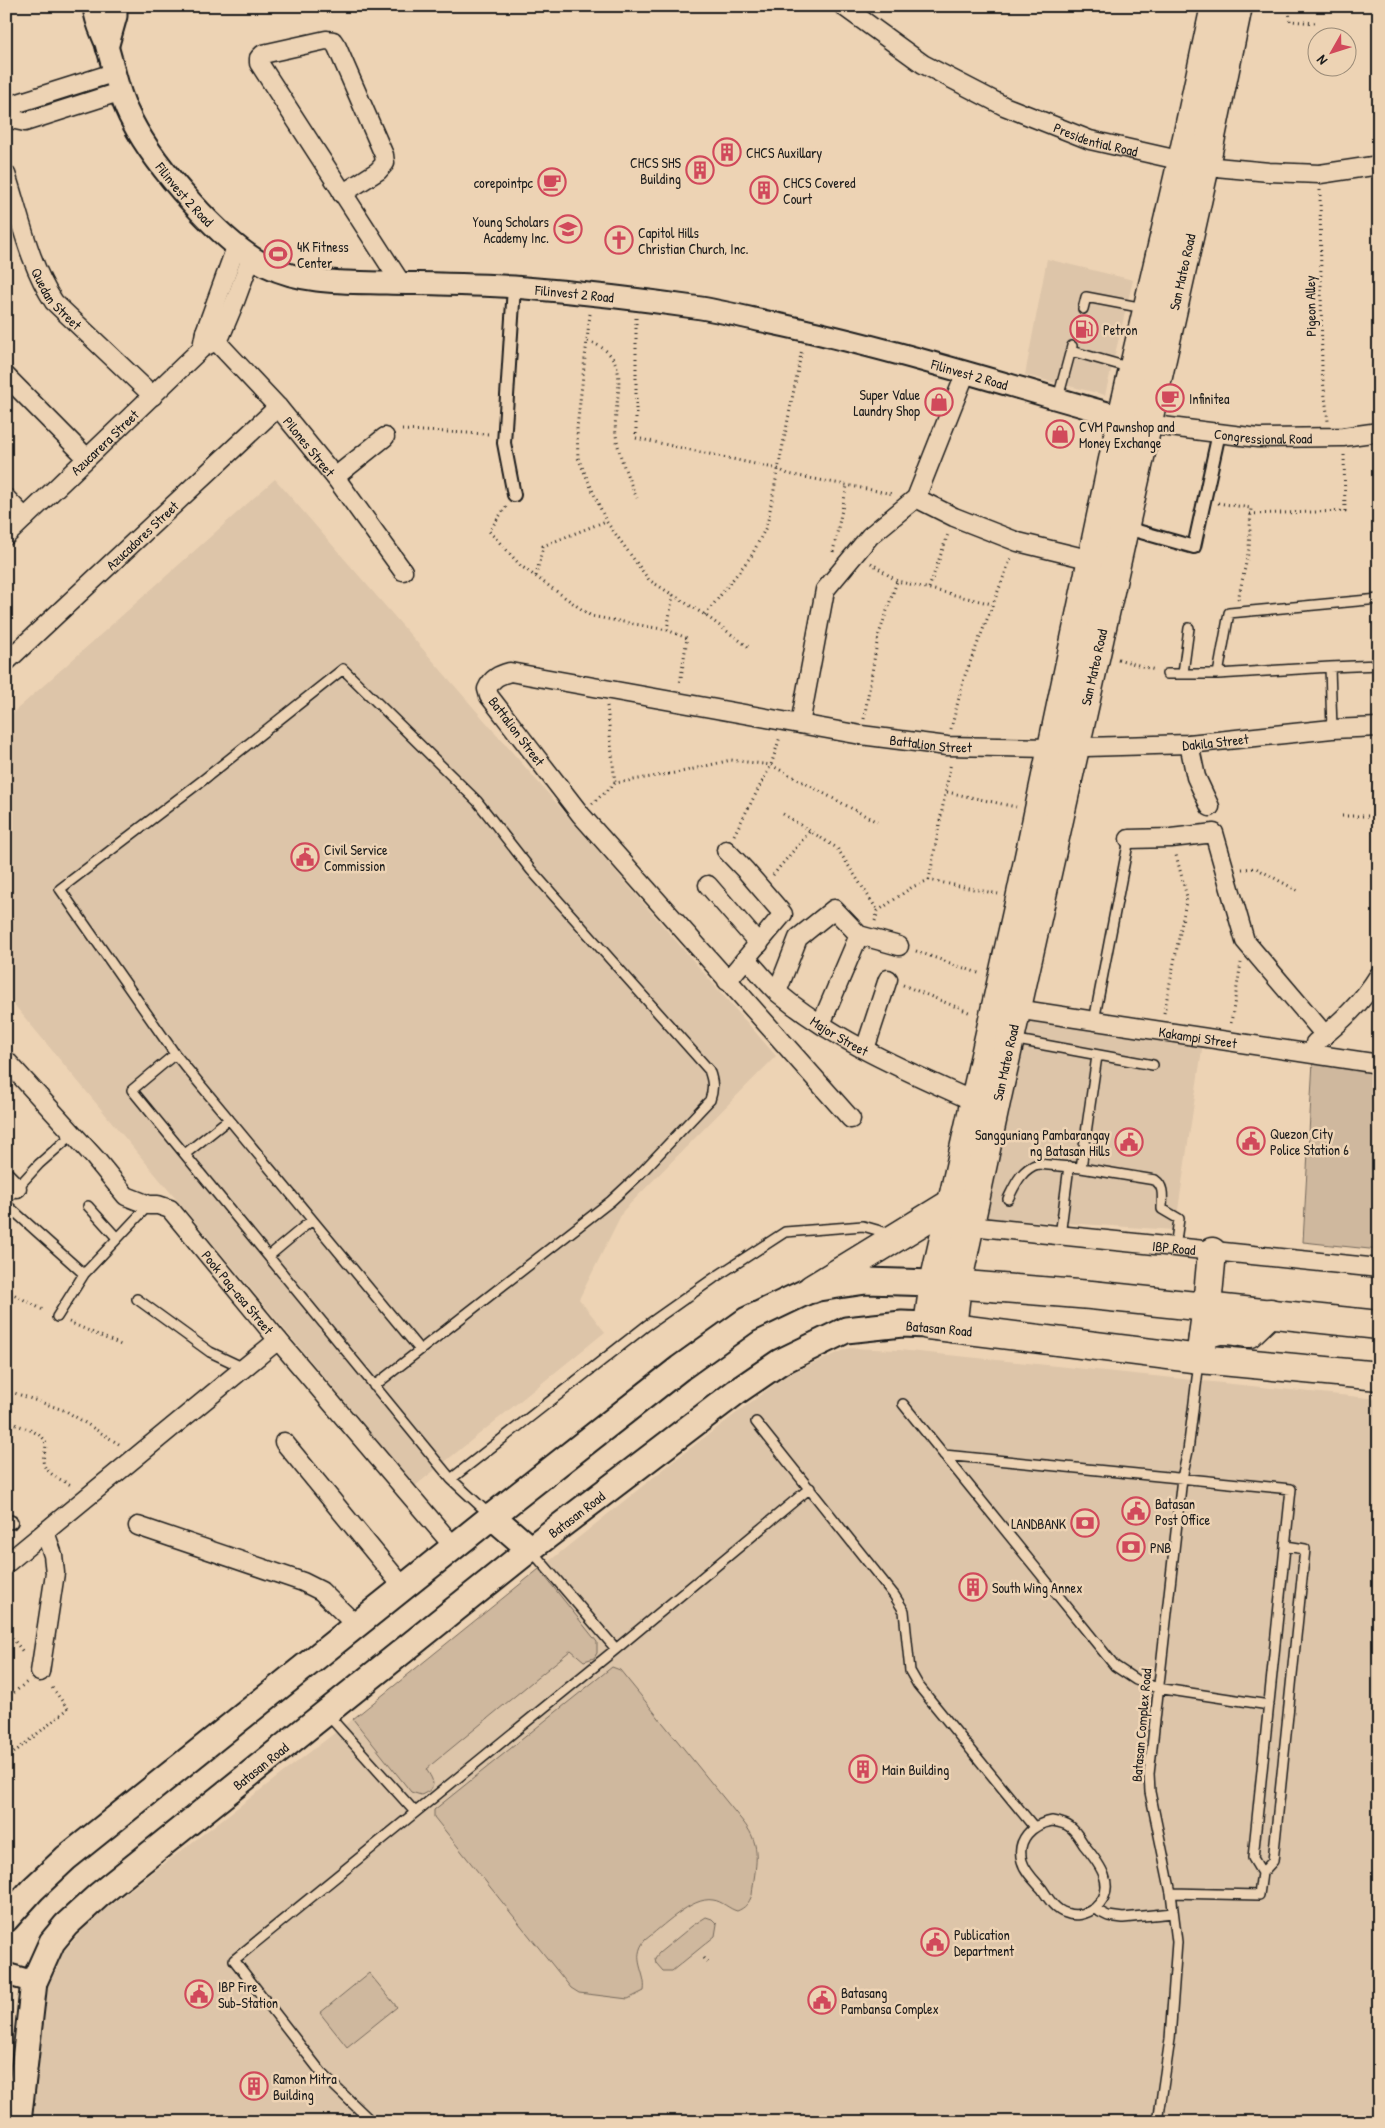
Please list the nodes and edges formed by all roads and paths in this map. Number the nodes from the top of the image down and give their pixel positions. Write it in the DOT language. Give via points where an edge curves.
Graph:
graph roads {
  1 [pos="94,6"];
  2 [pos="116,6"];
  3 [pos="843,6"];
  4 [pos="1215,6"];
  5 [pos="1238,6"];
  6 [pos="1262,6"];
  7 [pos="1316,23"];
  8 [pos="107,48"];
  9 [pos="116,82"];
  10 [pos="6,117"];
  11 [pos="1193,163"];
  12 [pos="1379,165"];
  13 [pos="6,174"];
  14 [pos="1320,174"];
  15 [pos="342,194"];
  16 [pos="244,252"];
  17 [pos="401,283"];
  18 [pos="514,287"];
  19 [pos="592,296"];
  20 [pos="636,299"];
  21 [pos="1146,308"];
  22 [pos="1083,309"];
  23 [pos="806,330"];
  24 [pos="208,340"];
  25 [pos="588,341"];
  26 [pos="1133,369"];
  27 [pos="966,372"];
  28 [pos="6,376"];
  29 [pos="152,396"];
  30 [pos="1058,398"];
  31 [pos="278,407"];
  32 [pos="1134,421"];
  33 [pos="1379,432"];
  34 [pos="392,433"];
  35 [pos="1219,433"];
  36 [pos="504,434"];
  37 [pos="1337,437"];
  38 [pos="87,458"];
  39 [pos="778,469"];
  40 [pos="335,477"];
  41 [pos="847,486"];
  42 [pos="514,495"];
  43 [pos="6,498"];
  44 [pos="637,498"];
  45 [pos="916,498"];
  46 [pos="1204,500"];
  47 [pos="1250,514"];
  48 [pos="954,517"];
  49 [pos="26,518"];
  50 [pos="606,520"];
  51 [pos="1123,527"];
  52 [pos="6,536"];
  53 [pos="1018,542"];
  54 [pos="857,552"];
  55 [pos="1092,560"];
  56 [pos="403,570"];
  57 [pos="536,576"];
  58 [pos="897,581"];
  59 [pos="929,588"];
  60 [pos="825,590"];
  61 [pos="673,595"];
  62 [pos="1379,599"];
  63 [pos="992,604"];
  64 [pos="1235,613"];
  65 [pos="705,615"];
  66 [pos="1189,628"];
  67 [pos="667,630"];
  68 [pos="750,648"];
  69 [pos="1096,653"];
  70 [pos="6,662"];
  71 [pos="1379,665"];
  72 [pos="1330,667"];
  73 [pos="1183,673"];
  74 [pos="1167,674"];
  75 [pos="1218,674"];
  76 [pos="606,689"];
  77 [pos="677,702"];
  78 [pos="792,723"];
  79 [pos="1379,727"];
  80 [pos="1332,729"];
  81 [pos="862,735"];
  82 [pos="1189,744"];
  83 [pos="950,746"];
  84 [pos="1064,748"];
  85 [pos="771,765"];
  86 [pos="615,783"];
  87 [pos="947,792"];
  88 [pos="1210,807"];
  89 [pos="1039,812"];
  90 [pos="783,814"];
  91 [pos="581,815"];
  92 [pos="1342,816"];
  93 [pos="1379,816"];
  94 [pos="877,822"];
  95 [pos="1171,838"];
  96 [pos="1129,839"];
  97 [pos="726,850"];
  98 [pos="1224,869"];
  99 [pos="929,880"];
  100 [pos="708,885"];
  101 [pos="1298,891"];
  102 [pos="1020,899"];
  103 [pos="878,911"];
  104 [pos="864,936"];
  105 [pos="1244,941"];
  106 [pos="759,944"];
  107 [pos="899,946"];
  108 [pos="747,959"];
  109 [pos="888,979"];
  110 [pos="1377,980"];
  111 [pos="727,981"];
  112 [pos="1002,981"];
  113 [pos="777,992"];
  114 [pos="1094,1021"];
  115 [pos="1006,1023"];
  116 [pos="821,1024"];
  117 [pos="1160,1031"];
  118 [pos="1324,1035"];
  119 [pos="1228,1041"];
  120 [pos="865,1049"];
  121 [pos="175,1054"];
  122 [pos="1312,1055"];
  123 [pos="1097,1056"];
  124 [pos="6,1060"];
  125 [pos="1379,1064"];
  126 [pos="1153,1065"];
  127 [pos="974,1102"];
  128 [pos="229,1119"];
  129 [pos="851,1119"];
  130 [pos="73,1134"];
  131 [pos="185,1154"];
  132 [pos="1069,1166"];
  133 [pos="1081,1168"];
  134 [pos="9,1193"];
  135 [pos="1008,1199"];
  136 [pos="952,1203"];
  137 [pos="148,1205"];
  138 [pos="88,1206"];
  139 [pos="312,1220"];
  140 [pos="970,1226"];
  141 [pos="898,1236"];
  142 [pos="1060,1236"];
  143 [pos="117,1238"];
  144 [pos="1175,1248"];
  145 [pos="1212,1252"];
  146 [pos="269,1256"];
  147 [pos="1379,1268"];
  148 [pos="84,1274"];
  149 [pos="946,1284"];
  150 [pos="812,1289"];
  151 [pos="137,1299"];
  152 [pos="1207,1306"];
  153 [pos="1270,1313"];
  154 [pos="57,1317"];
  155 [pos="1379,1325"];
  156 [pos="940,1327"];
  157 [pos="278,1340"];
  158 [pos="1201,1349"];
  159 [pos="420,1350"];
  160 [pos="244,1368"];
  161 [pos="1379,1376"];
  162 [pos="374,1386"];
  163 [pos="6,1390"];
  164 [pos="903,1404"];
  165 [pos="756,1422"];
  166 [pos="6,1423"];
  167 [pos="284,1442"];
  168 [pos="944,1454"];
  169 [pos="137,1456"];
  170 [pos="1182,1478"];
  171 [pos="451,1479"];
  172 [pos="810,1488"];
  173 [pos="90,1495"];
  174 [pos="492,1516"];
  175 [pos="138,1526"];
  176 [pos="45,1532"];
  177 [pos="1286,1546"];
  178 [pos="454,1547"];
  179 [pos="530,1549"];
  180 [pos="6,1564"];
  181 [pos="404,1588"];
  182 [pos="357,1626"];
  183 [pos="616,1649"];
  184 [pos="40,1672"];
  185 [pos="1157,1688"];
  186 [pos="6,1699"];
  187 [pos="1269,1705"];
  188 [pos="68,1709"];
  189 [pos="327,1714"];
  190 [pos="6,1760"];
  191 [pos="415,1812"];
  192 [pos="1034,1827"];
  193 [pos="1262,1873"];
  194 [pos="1171,1893"];
  195 [pos="1094,1909"];
  196 [pos="1173,1912"];
  197 [pos="6,1919"];
  198 [pos="703,1958"];
  199 [pos="708,1964"];
  200 [pos="6,1974"];
  201 [pos="34,1982"];
  202 [pos="342,2118"];
  203 [pos="18,2122"];
  204 [pos="338,2122"];
  205 [pos="372,2122"];
  206 [pos="1158,2122"];
  1 -- 8 [label="street, Filinvest 2 Road" via="94,16"];
  2 -- 8 [label="street, Filinvest 2 Road"];
  3 -- 11 [label="street, Presidential Road" via="923,64 1004,106 1090,140"];
  4 -- 11 [label="main road, San Mateo Road"];
  5 -- 11 [label="main road, San Mateo Road"];
  6 -- 7 [label="path" via="1289,7 1290,21"];
  8 -- 9 [label="street, Filinvest 2 Road"];
  9 -- 10 [label="street" via="25,122"];
  9 -- 16 [label="street, Filinvest 2 Road" via="132,121 158,161 180,188"];
  11 -- 14 [label="street, Presidential Road"];
  11 -- 21 [label="main road, San Mateo Road"];
  11 -- 32 [label="main road, San Mateo Road"];
  12 -- 14 [label="street, Presidential Road"];
  13 -- 29 [label="street, Quedan Street" via="32,259 54,302"];
  14 -- 37 [label="path, Pigeon Alley" via="1322,372"];
  15 -- 15 [label="street" via="259,63 263,54 326,40 337,47 385,163"];
  15 -- 17 [label="street"];
  16 -- 17 [label="street, Filinvest 2 Road" via="284,274 323,281"];
  16 -- 24 [label="street, Azucarera Street" via="229,318"];
  17 -- 18 [label="street, Filinvest 2 Road"];
  18 -- 19 [label="street, Filinvest 2 Road"];
  18 -- 36 [label="street"];
  19 -- 20 [label="street, Filinvest 2 Road"];
  19 -- 25 [label="path"];
  20 -- 23 [label="street, Filinvest 2 Road" via="705,308"];
  20 -- 39 [label="path" via="636,438"];
  21 -- 22 [label="lane" via="1086,297"];
  21 -- 26 [label="main road, San Mateo Road"];
  23 -- 27 [label="street, Filinvest 2 Road"];
  23 -- 39 [label="path"];
  24 -- 29 [label="street, Azucarera Street"];
  24 -- 31 [label="street, Pilones Street"];
  25 -- 44 [label="path" via="600,346 616,364 619,382 616,434"];
  25 -- 50 [label="path" via="577,428 578,458"];
  26 -- 30 [label="lane" via="1072,348"];
  26 -- 32 [label="main road, San Mateo Road"];
  27 -- 30 [label="street, Filinvest 2 Road"];
  27 -- 45 [label="street"];
  28 -- 38 [label="street"];
  29 -- 38 [label="street, Azucarera Street"];
  30 -- 32 [label="street, Filinvest 2 Road"];
  31 -- 40 [label="street, Pilones Street"];
  31 -- 70 [label="street, Azucadores Street"];
  32 -- 35 [label="street, Congressional Road"];
  32 -- 51 [label="main road, San Mateo Road"];
  32 -- 55 [label="main road, San Mateo Road"];
  33 -- 37 [label="street, Congressional Road"];
  34 -- 36 [label="path"];
  34 -- 40 [label="street"];
  35 -- 37 [label="street, Congressional Road" via="1258,438"];
  35 -- 46 [label="street"];
  36 -- 42 [label="street"];
  37 -- 47 [label="path, Pigeon Alley" via="1346,511"];
  38 -- 49 [label="street, Azucarera Street"];
  39 -- 41 [label="path"];
  39 -- 65 [label="path" via="767,525 752,555"];
  40 -- 56 [label="street, Pilones Street"];
  41 -- 45 [label="path"];
  41 -- 60 [label="path"];
  42 -- 57 [label="path" via="489,531 521,566"];
  43 -- 49 [label="street"];
  45 -- 48 [label="street"];
  45 -- 54 [label="street" via="870,536"];
  46 -- 47 [label="path" via="1250,508"];
  46 -- 51 [label="street" via="1194,547"];
  47 -- 64 [label="path" via="1249,549"];
  48 -- 53 [label="street"];
  48 -- 59 [label="path"];
  49 -- 52 [label="street, Azucarera Street"];
  50 -- 57 [label="path" via="543,546"];
  50 -- 61 [label="path" via="650,580"];
  51 -- 69 [label="main road, San Mateo Road"];
  53 -- 55 [label="street"];
  53 -- 63 [label="path"];
  54 -- 58 [label="path"];
  54 -- 60 [label="street"];
  55 -- 84 [label="main road, San Mateo Road"];
  57 -- 67 [label="path" via="591,616"];
  58 -- 59 [label="path"];
  58 -- 81 [label="path" via="878,637"];
  59 -- 63 [label="path"];
  60 -- 78 [label="street"];
  61 -- 65 [label="path"];
  61 -- 67 [label="path"];
  62 -- 64 [label="lane"];
  63 -- 83 [label="path" via="964,678"];
  64 -- 75 [label="lane" via="1229,613"];
  65 -- 68 [label="path"];
  66 -- 73 [label="lane"];
  67 -- 77 [label="path" via="687,638"];
  69 -- 74 [label="path"];
  69 -- 84 [label="main road, San Mateo Road"];
  71 -- 72 [label="lane"];
  72 -- 75 [label="lane"];
  72 -- 80 [label="lane"];
  73 -- 74 [label="lane"];
  73 -- 75 [label="lane"];
  76 -- 77 [label="street, Battalion Street"];
  76 -- 86 [label="path"];
  76 -- 91 [label="street, Battalion Street" via="510,672 490,681 486,689"];
  77 -- 78 [label="street, Battalion Street"];
  78 -- 81 [label="street, Battalion Street"];
  78 -- 85 [label="path"];
  79 -- 80 [label="street, Dakila Street"];
  80 -- 82 [label="street, Dakila Street"];
  81 -- 83 [label="street, Battalion Street"];
  82 -- 84 [label="street, Dakila Street"];
  82 -- 88 [label="street" via="1196,777"];
  83 -- 84 [label="street, Battalion Street"];
  83 -- 87 [label="path"];
  84 -- 89 [label="main road, San Mateo Road"];
  84 -- 115 [label="main road, San Mateo Road"];
  85 -- 86 [label="path" via="731,760"];
  85 -- 94 [label="path"];
  85 -- 97 [label="path"];
  86 -- 91 [label="path"];
  87 -- 89 [label="path"];
  87 -- 99 [label="path"];
  89 -- 102 [label="main road, San Mateo Road"];
  90 -- 103 [label="path" via="837,848"];
  91 -- 111 [label="street, Battalion Street"];
  92 -- 93 [label="path"];
  95 -- 96 [label="street"];
  95 -- 98 [label="street" via="1214,832"];
  95 -- 117 [label="path" via="1187,897"];
  96 -- 114 [label="lane"];
  97 -- 106 [label="street" via="783,914"];
  98 -- 101 [label="path" via="1256,868"];
  98 -- 105 [label="street"];
  99 -- 102 [label="path"];
  99 -- 103 [label="path" via="912,887"];
  100 -- 106 [label="street"];
  102 -- 112 [label="main road, San Mateo Road"];
  103 -- 104 [label="path"];
  104 -- 107 [label="street"];
  104 -- 113 [label="street" via="834,909 798,938"];
  104 -- 116 [label="street"];
  105 -- 118 [label="street"];
  105 -- 119 [label="path"];
  106 -- 108 [label="street"];
  107 -- 112 [label="path"];
  108 -- 111 [label="street"];
  108 -- 113 [label="street, Major Street"];
  109 -- 115 [label="path"];
  109 -- 120 [label="street"];
  110 -- 118 [label="street" via="1359,1005"];
  111 -- 129 [label="street, Battalion Street"];
  112 -- 115 [label="main road, San Mateo Road"];
  113 -- 116 [label="street, Major Street"];
  114 -- 115 [label="street, Kakampi Street"];
  114 -- 117 [label="street, Kakampi Street"];
  115 -- 123 [label="lane"];
  115 -- 127 [label="main road, San Mateo Road"];
  115 -- 140 [label="main road, San Mateo Road"];
  116 -- 120 [label="street, Major Street"];
  117 -- 119 [label="street, Kakampi Street"];
  118 -- 122 [label="street" via="1314,1044"];
  119 -- 122 [label="street, Kakampi Street"];
  120 -- 127 [label="street, Major Street"];
  121 -- 128 [label="lane"];
  121 -- 131 [label="lane" via="132,1090"];
  121 -- 159 [label="lane" via="60,889 343,669 477,801 531,870 710,1070 713,1082 710,1100 611,1202"];
  122 -- 125 [label="street, Kakampi Street"];
  123 -- 126 [label="lane"];
  123 -- 133 [label="lane"];
  124 -- 130 [label="street, Pook Pag-asa Street"];
  127 -- 136 [label="main road, San Mateo Road"];
  128 -- 131 [label="lane"];
  128 -- 139 [label="lane"];
  130 -- 134 [label="lane"];
  130 -- 137 [label="street, Pook Pag-asa Street" via="126,1196"];
  131 -- 146 [label="lane"];
  132 -- 133 [label="lane"];
  132 -- 135 [label="lane" via="1032,1165 1019,1178"];
  132 -- 142 [label="lane"];
  133 -- 144 [label="lane" via="1160,1183 1162,1209 1179,1219"];
  134 -- 148 [label="lane"];
  136 -- 141 [label="main road"];
  136 -- 149 [label="main road, San Mateo Road"];
  137 -- 143 [label="lane"];
  137 -- 157 [label="street, Pook Pag-asa Street" via="170,1209"];
  138 -- 143 [label="lane"];
  139 -- 146 [label="lane"];
  139 -- 159 [label="lane"];
  140 -- 142 [label="street, IBP Road"];
  140 -- 149 [label="main road, San Mateo Road"];
  141 -- 150 [label="main road"];
  141 -- 171 [label="lane" via="863,1226 784,1232 646,1326"];
  142 -- 144 [label="street, IBP Road"];
  143 -- 148 [label="lane"];
  144 -- 145 [label="street, IBP Road"];
  145 -- 147 [label="street, IBP Road"];
  145 -- 152 [label="main road"];
  146 -- 162 [label="lane"];
  148 -- 154 [label="lane"];
  149 -- 150 [label="main road" via="866,1281"];
  149 -- 152 [label="main road"];
  149 -- 156 [label="main road, San Mateo Road"];
  150 -- 174 [label="main road" via="747,1320 680,1368"];
  151 -- 160 [label="lane" via="210,1352"];
  152 -- 153 [label="main road"];
  152 -- 158 [label="main road"];
  153 -- 155 [label="main road"];
  153 -- 158 [label="main road" via="1249,1333 1220,1329 1210,1332"];
  156 -- 158 [label="main road, Batasan Road"];
  156 -- 179 [label="main road, Batasan Road" via="902,1324 846,1330 780,1362"];
  157 -- 160 [label="street"];
  157 -- 178 [label="street, Pook Pag-asa Street"];
  158 -- 161 [label="main road, Batasan Road"];
  158 -- 170 [label="lane, Batasan Complex Road"];
  159 -- 162 [label="lane"];
  160 -- 169 [label="street"];
  162 -- 171 [label="lane"];
  163 -- 169 [label="path" via="66,1411"];
  164 -- 168 [label="lane"];
  165 -- 172 [label="lane"];
  166 -- 173 [label="path" via="41,1436 45,1445 44,1466 52,1474"];
  167 -- 181 [label="street"];
  168 -- 170 [label="lane"];
  168 -- 185 [label="lane" via="1115,1666 1136,1680"];
  169 -- 173 [label="street"];
  170 -- 177 [label="lane" via="1291,1489"];
  170 -- 185 [label="lane, Batasan Complex Road"];
  171 -- 174 [label="lane"];
  172 -- 183 [label="lane"];
  172 -- 192 [label="lane" via="904,1611 910,1671 918,1685"];
  173 -- 176 [label="street"];
  174 -- 178 [label="main road"];
  174 -- 179 [label="main road"];
  175 -- 182 [label="street" via="303,1582 321,1591"];
  176 -- 180 [label="street"];
  176 -- 184 [label="street" via="55,1573"];
  177 -- 187 [label="lane"];
  177 -- 193 [label="lane" via="1304,1549 1273,1861"];
  178 -- 181 [label="main road"];
  179 -- 183 [label="lane"];
  179 -- 189 [label="main road, Batasan Road"];
  181 -- 182 [label="main road"];
  182 -- 197 [label="main road" via="66,1858"];
  183 -- 191 [label="lane"];
  184 -- 186 [label="path"];
  185 -- 187 [label="lane"];
  185 -- 194 [label="lane, Batasan Complex Road" via="1150,1792"];
  187 -- 193 [label="lane" via="1253,1858"];
  188 -- 190 [label="path"];
  189 -- 191 [label="lane"];
  189 -- 201 [label="main road, Batasan Road" via="99,1895 66,1925 52,1942"];
  191 -- 205 [label="lane" via="234,1960 324,2076"];
  192 -- 195 [label="lane" via="1052,1821 1070,1827 1100,1865 1105,1874 1105,1893"];
  192 -- 195 [label="lane" via="1022,1843 1022,1862 1027,1871 1056,1907 1066,1913 1075,1915"];
  193 -- 194 [label="lane" via="1259,1895"];
  194 -- 196 [label="lane, Batasan Complex Road"];
  195 -- 196 [label="lane" via="1108,1916 1123,1918"];
  196 -- 206 [label="lane, Batasan Complex Road" via="1177,1942 1170,2039"];
  198 -- 199 [label="path"];
  200 -- 201 [label="street"];
  201 -- 203 [label="main road, Batasan Road"];
  202 -- 204 [label="path"];
}
